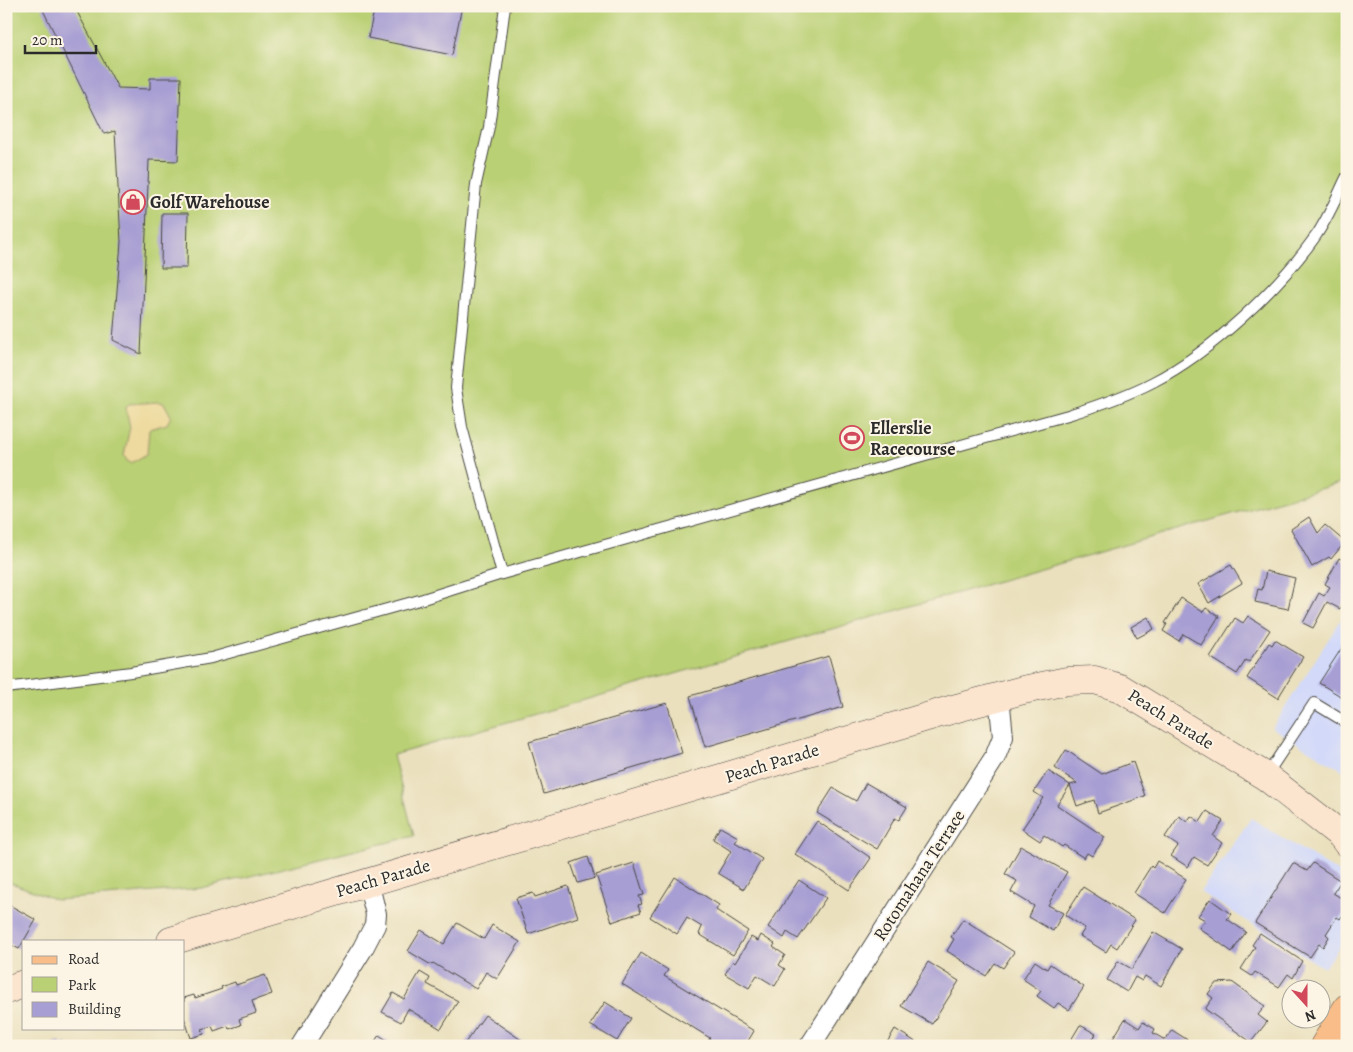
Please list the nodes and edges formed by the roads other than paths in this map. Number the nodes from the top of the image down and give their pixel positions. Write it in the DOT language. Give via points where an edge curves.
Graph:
graph roads {
  1 [pos="505,6"];
  2 [pos="1347,176"];
  3 [pos="502,574"];
  4 [pos="6,688"];
  5 [pos="999,696"];
  6 [pos="1347,723"];
  7 [pos="1265,776"];
  8 [pos="1345,838"];
  9 [pos="368,882"];
  10 [pos="174,940"];
  11 [pos="22,985"];
  12 [pos="6,990"];
  13 [pos="1347,1008"];
  14 [pos="302,1046"];
  15 [pos="810,1046"];
  16 [pos="1324,1046"];
  1 -- 3 [label="lane" via="489,127 476,184 456,388 462,428"];
  2 -- 3 [label="lane" via="1316,236 1271,291 1195,356 1154,382 1068,415"];
  3 -- 4 [label="lane" via="211,658"];
  5 -- 7 [label="main road, Peach Parade" via="1068,682 1088,680 1105,683 1120,688"];
  5 -- 9 [label="main road, Peach Parade"];
  5 -- 15 [label="street, Rotomahana Terrace" via="1003,737 995,758"];
  6 -- 7 [label="lane" via="1314,703"];
  7 -- 8 [label="main road, Peach Parade"];
  9 -- 10 [label="main road, Peach Parade"];
  9 -- 14 [label="street" via="376,914 375,925"];
  11 -- 12 [label="main road"];
  13 -- 16 [label="main road"];
}
